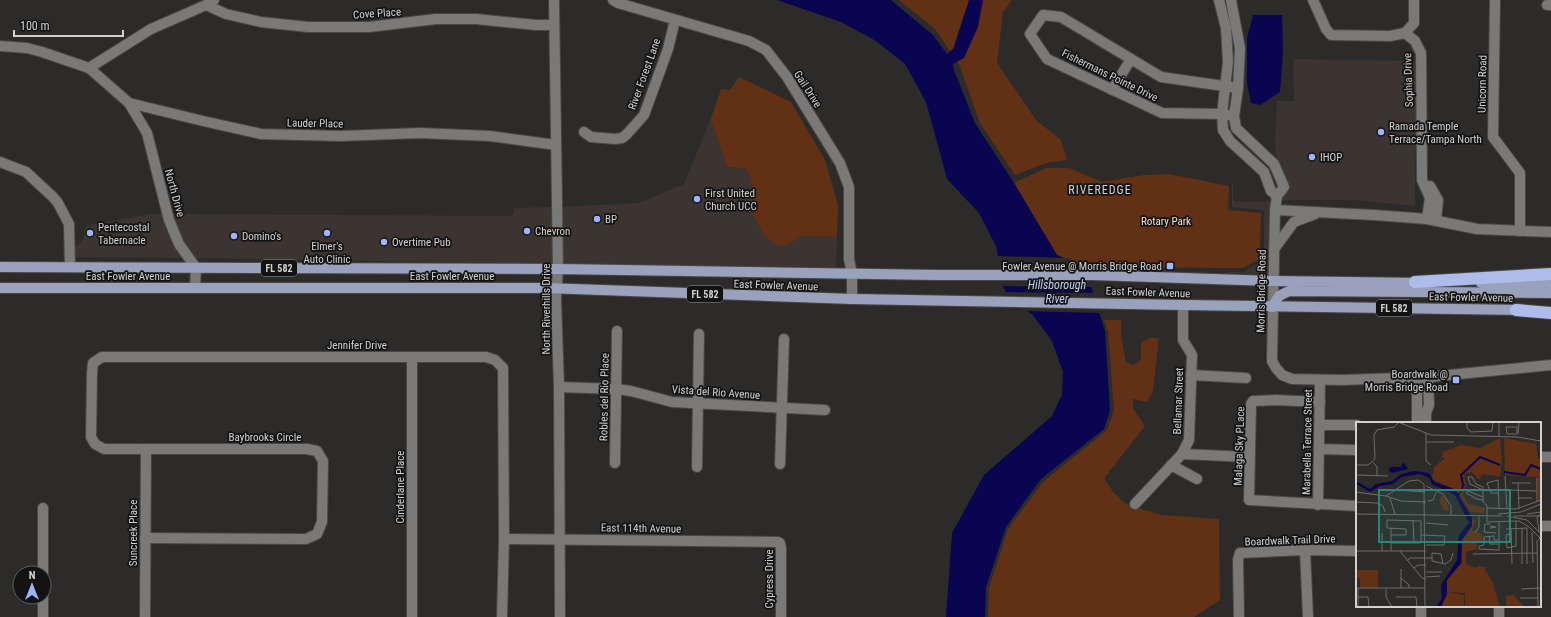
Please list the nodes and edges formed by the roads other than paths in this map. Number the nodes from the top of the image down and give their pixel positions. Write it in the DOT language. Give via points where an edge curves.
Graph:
graph roads {
  1 [pos="554,0"];
  2 [pos="613,0"];
  3 [pos="1219,0"];
  4 [pos="1231,0"];
  5 [pos="1313,0"];
  6 [pos="1414,0"];
  7 [pos="1495,0"];
  8 [pos="210,3"];
  9 [pos="675,20"];
  10 [pos="553,25"];
  11 [pos="1236,26"];
  12 [pos="1226,28"];
  13 [pos="1405,33"];
  14 [pos="0,46"];
  15 [pos="1131,59"];
  16 [pos="89,68"];
  17 [pos="1226,86"];
  18 [pos="1238,88"];
  19 [pos="1112,90"];
  20 [pos="129,102"];
  21 [pos="1222,114"];
  22 [pos="1234,116"];
  23 [pos="584,132"];
  24 [pos="556,144"];
  25 [pos="0,162"];
  26 [pos="1277,196"];
  27 [pos="1275,210"];
  28 [pos="1319,212"];
  29 [pos="1431,220"];
  30 [pos="1520,231"];
  31 [pos="1551,232"];
  32 [pos="1274,249"];
  33 [pos="0,267"];
  34 [pos="70,267"];
  35 [pos="196,268"];
  36 [pos="558,269"];
  37 [pos="852,274"];
  38 [pos="1551,274"];
  39 [pos="1273,281"];
  40 [pos="1415,282"];
  41 [pos="1551,284"];
  42 [pos="195,287"];
  43 [pos="0,288"];
  44 [pos="557,288"];
  45 [pos="1551,293"];
  46 [pos="852,299"];
  47 [pos="1183,306"];
  48 [pos="1272,307"];
  49 [pos="1551,309"];
  50 [pos="1516,310"];
  51 [pos="1551,313"];
  52 [pos="617,331"];
  53 [pos="699,334"];
  54 [pos="784,340"];
  55 [pos="412,357"];
  56 [pos="1551,365"];
  57 [pos="1191,375"];
  58 [pos="1428,377"];
  59 [pos="1246,378"];
  60 [pos="1417,378"];
  61 [pos="1320,380"];
  62 [pos="558,387"];
  63 [pos="616,389"];
  64 [pos="1320,402"];
  65 [pos="698,404"];
  66 [pos="782,408"];
  67 [pos="825,410"];
  68 [pos="1417,422"];
  69 [pos="1426,422"];
  70 [pos="1320,425"];
  71 [pos="1356,425"];
  72 [pos="146,449"];
  73 [pos="1319,449"];
  74 [pos="1356,450"];
  75 [pos="1182,454"];
  76 [pos="1249,457"];
  77 [pos="615,463"];
  78 [pos="780,464"];
  79 [pos="1171,465"];
  80 [pos="697,467"];
  81 [pos="1197,479"];
  82 [pos="1135,504"];
  83 [pos="1318,504"];
  84 [pos="1356,506"];
  85 [pos="43,508"];
  86 [pos="145,538"];
  87 [pos="504,539"];
  88 [pos="559,539"];
  89 [pos="778,542"];
  90 [pos="1305,550"];
  91 [pos="1356,551"];
  92 [pos="43,565"];
  93 [pos="43,605"];
  94 [pos="43,617"];
  95 [pos="145,617"];
  96 [pos="412,617"];
  97 [pos="502,617"];
  98 [pos="560,617"];
  99 [pos="781,617"];
  100 [pos="1239,617"];
  101 [pos="1308,617"];
  1 -- 10 [label="street, North Riverhills Drive"];
  2 -- 9 [label="street, Gail Drive"];
  3 -- 12 [label="street"];
  4 -- 11 [label="street"];
  5 -- 13 [label="street" via="1331,35 1390,36"];
  6 -- 13 [label="street" via="1414,23"];
  7 -- 30 [label="street, Unicorn Road" via="1493,137 1520,173"];
  8 -- 10 [label="street, Cove Place" via="226,14 261,22 308,27 369,27 436,19 476,19"];
  8 -- 16 [label="street" via="151,29"];
  9 -- 23 [label="street, River Forest Lane" via="668,50 644,115 622,138 591,137"];
  9 -- 37 [label="street, Gail Drive" via="749,42 766,50 787,77 838,158 849,187 849,259"];
  10 -- 24 [label="street, North Riverhills Drive"];
  11 -- 12 [label="street"];
  11 -- 18 [label="street" via="1240,48"];
  12 -- 17 [label="street"];
  13 -- 29 [label="street, Sophia Drive" via="1415,41 1421,54 1422,180 1430,198"];
  14 -- 16 [label="street" via="27,48"];
  15 -- 17 [label="street, Fishermans Pointe Drive" via="1161,77"];
  15 -- 19 [label="street"];
  15 -- 19 [label="street, Fishermans Pointe Drive" via="1062,17 1043,15 1030,34 1047,59"];
  16 -- 20 [label="street, Lauder Place"];
  17 -- 18 [label="street, Fishermans Pointe Drive"];
  17 -- 21 [label="street"];
  18 -- 22 [label="street"];
  19 -- 21 [label="street, Fishermans Pointe Drive" via="1162,113"];
  20 -- 24 [label="street, Lauder Place" via="260,134 340,136 420,132 490,136"];
  20 -- 35 [label="street, North Drive" via="147,133 169,220 179,244"];
  21 -- 22 [label="street, Fishermans Pointe Drive"];
  21 -- 26 [label="street" via="1224,130 1230,141 1264,172 1271,191"];
  22 -- 26 [label="street" via="1236,128 1274,164 1284,186"];
  24 -- 36 [label="street, North Riverhills Drive"];
  25 -- 34 [label="street" via="26,172 58,203 69,224"];
  26 -- 27 [label="street"];
  27 -- 28 [label="street"];
  27 -- 32 [label="street, Morris Bridge Road"];
  28 -- 29 [label="street"];
  28 -- 32 [label="street" via="1294,222"];
  29 -- 30 [label="street" via="1477,229"];
  30 -- 31 [label="street"];
  32 -- 39 [label="street, Morris Bridge Road"];
  33 -- 34 [label="main road, East Fowler Avenue / FL 582"];
  34 -- 35 [label="main road, East Fowler Avenue / FL 582"];
  35 -- 36 [label="main road, East Fowler Avenue / FL 582"];
  35 -- 42 [label="street"];
  36 -- 37 [label="main road, East Fowler Avenue / FL 582"];
  36 -- 44 [label="street, North Riverhills Drive"];
  37 -- 39 [label="main road, East Fowler Avenue / FL 582" via="1093,275"];
  37 -- 46 [label="street, Gail Drive"];
  38 -- 40 [label="highway"];
  39 -- 40 [label="main road, East Fowler Avenue / FL 582"];
  39 -- 48 [label="street, Morris Bridge Road"];
  40 -- 41 [label="main road, East Fowler Avenue / FL 582"];
  42 -- 43 [label="main road, East Fowler Avenue / FL 582"];
  42 -- 44 [label="main road, East Fowler Avenue / FL 582"];
  44 -- 46 [label="main road, East Fowler Avenue / FL 582"];
  44 -- 62 [label="street, North Riverhills Drive"];
  45 -- 48 [label="main road" via="1289,291 1279,296"];
  46 -- 47 [label="main road, East Fowler Avenue / FL 582"];
  47 -- 48 [label="main road, East Fowler Avenue / FL 582"];
  47 -- 57 [label="street, Bellamar Street" via="1183,340 1192,355"];
  48 -- 50 [label="main road, East Fowler Avenue / FL 582"];
  48 -- 61 [label="street, Morris Bridge Road" via="1272,361 1276,368 1282,375 1292,379"];
  49 -- 50 [label="main road, East Fowler Avenue / FL 582"];
  50 -- 51 [label="highway"];
  52 -- 63 [label="street, Robles del Rio Place"];
  53 -- 65 [label="street"];
  54 -- 66 [label="street"];
  55 -- 72 [label="street, Jennifer Drive" via="102,357 93,363 91,437 95,444 104,449"];
  55 -- 87 [label="street, Jennifer Drive" via="486,357 495,360 503,368"];
  55 -- 96 [label="street, Cinderlane Place"];
  56 -- 58 [label="street, Morris Bridge Road"];
  57 -- 59 [label="street"];
  57 -- 75 [label="street, Bellamar Street" via="1189,440"];
  58 -- 60 [label="street, Morris Bridge Road"];
  58 -- 69 [label="street" via="1429,405"];
  60 -- 61 [label="street, Morris Bridge Road"];
  60 -- 68 [label="street"];
  61 -- 64 [label="street, Marabella Terrace Street"];
  62 -- 63 [label="street, Vista del Rio Avenue"];
  62 -- 88 [label="street, North Riverhills Drive"];
  63 -- 65 [label="street, Vista del Rio Avenue" via="661,400"];
  63 -- 77 [label="street, Robles del Rio Place"];
  64 -- 70 [label="street, Marabella Terrace Street"];
  64 -- 76 [label="street, Malaga Sky PLace" via="1253,401"];
  65 -- 66 [label="street, Vista del Rio Avenue"];
  65 -- 80 [label="street"];
  66 -- 67 [label="street, Vista del Rio Avenue"];
  66 -- 78 [label="street"];
  70 -- 71 [label="street"];
  70 -- 73 [label="street, Marabella Terrace Street"];
  72 -- 86 [label="street, Suncreek Place"];
  72 -- 86 [label="street, Baybrooks Circle" via="318,451 322,461 322,522 318,534 306,538"];
  73 -- 74 [label="street"];
  73 -- 83 [label="street, Marabella Terrace Street"];
  75 -- 76 [label="street"];
  75 -- 79 [label="street, Bellamar Street"];
  76 -- 83 [label="street, Malaga Sky PLace" via="1249,500"];
  79 -- 81 [label="street"];
  79 -- 82 [label="street, Bellamar Street"];
  83 -- 84 [label="street, Malaga Sky PLace"];
  85 -- 92 [label="street"];
  86 -- 95 [label="street, Suncreek Place"];
  87 -- 88 [label="street, East 114th Avenue"];
  87 -- 97 [label="street, Jennifer Drive"];
  88 -- 89 [label="street, East 114th Avenue"];
  88 -- 98 [label="street, North Riverhills Drive"];
  89 -- 99 [label="street, Cypress Drive" via="781,549"];
  90 -- 91 [label="street, Boardwalk Trail Drive"];
  90 -- 100 [label="street, Boardwalk Trail Drive" via="1240,553"];
  90 -- 101 [label="street"];
  93 -- 94 [label="street"];
}
